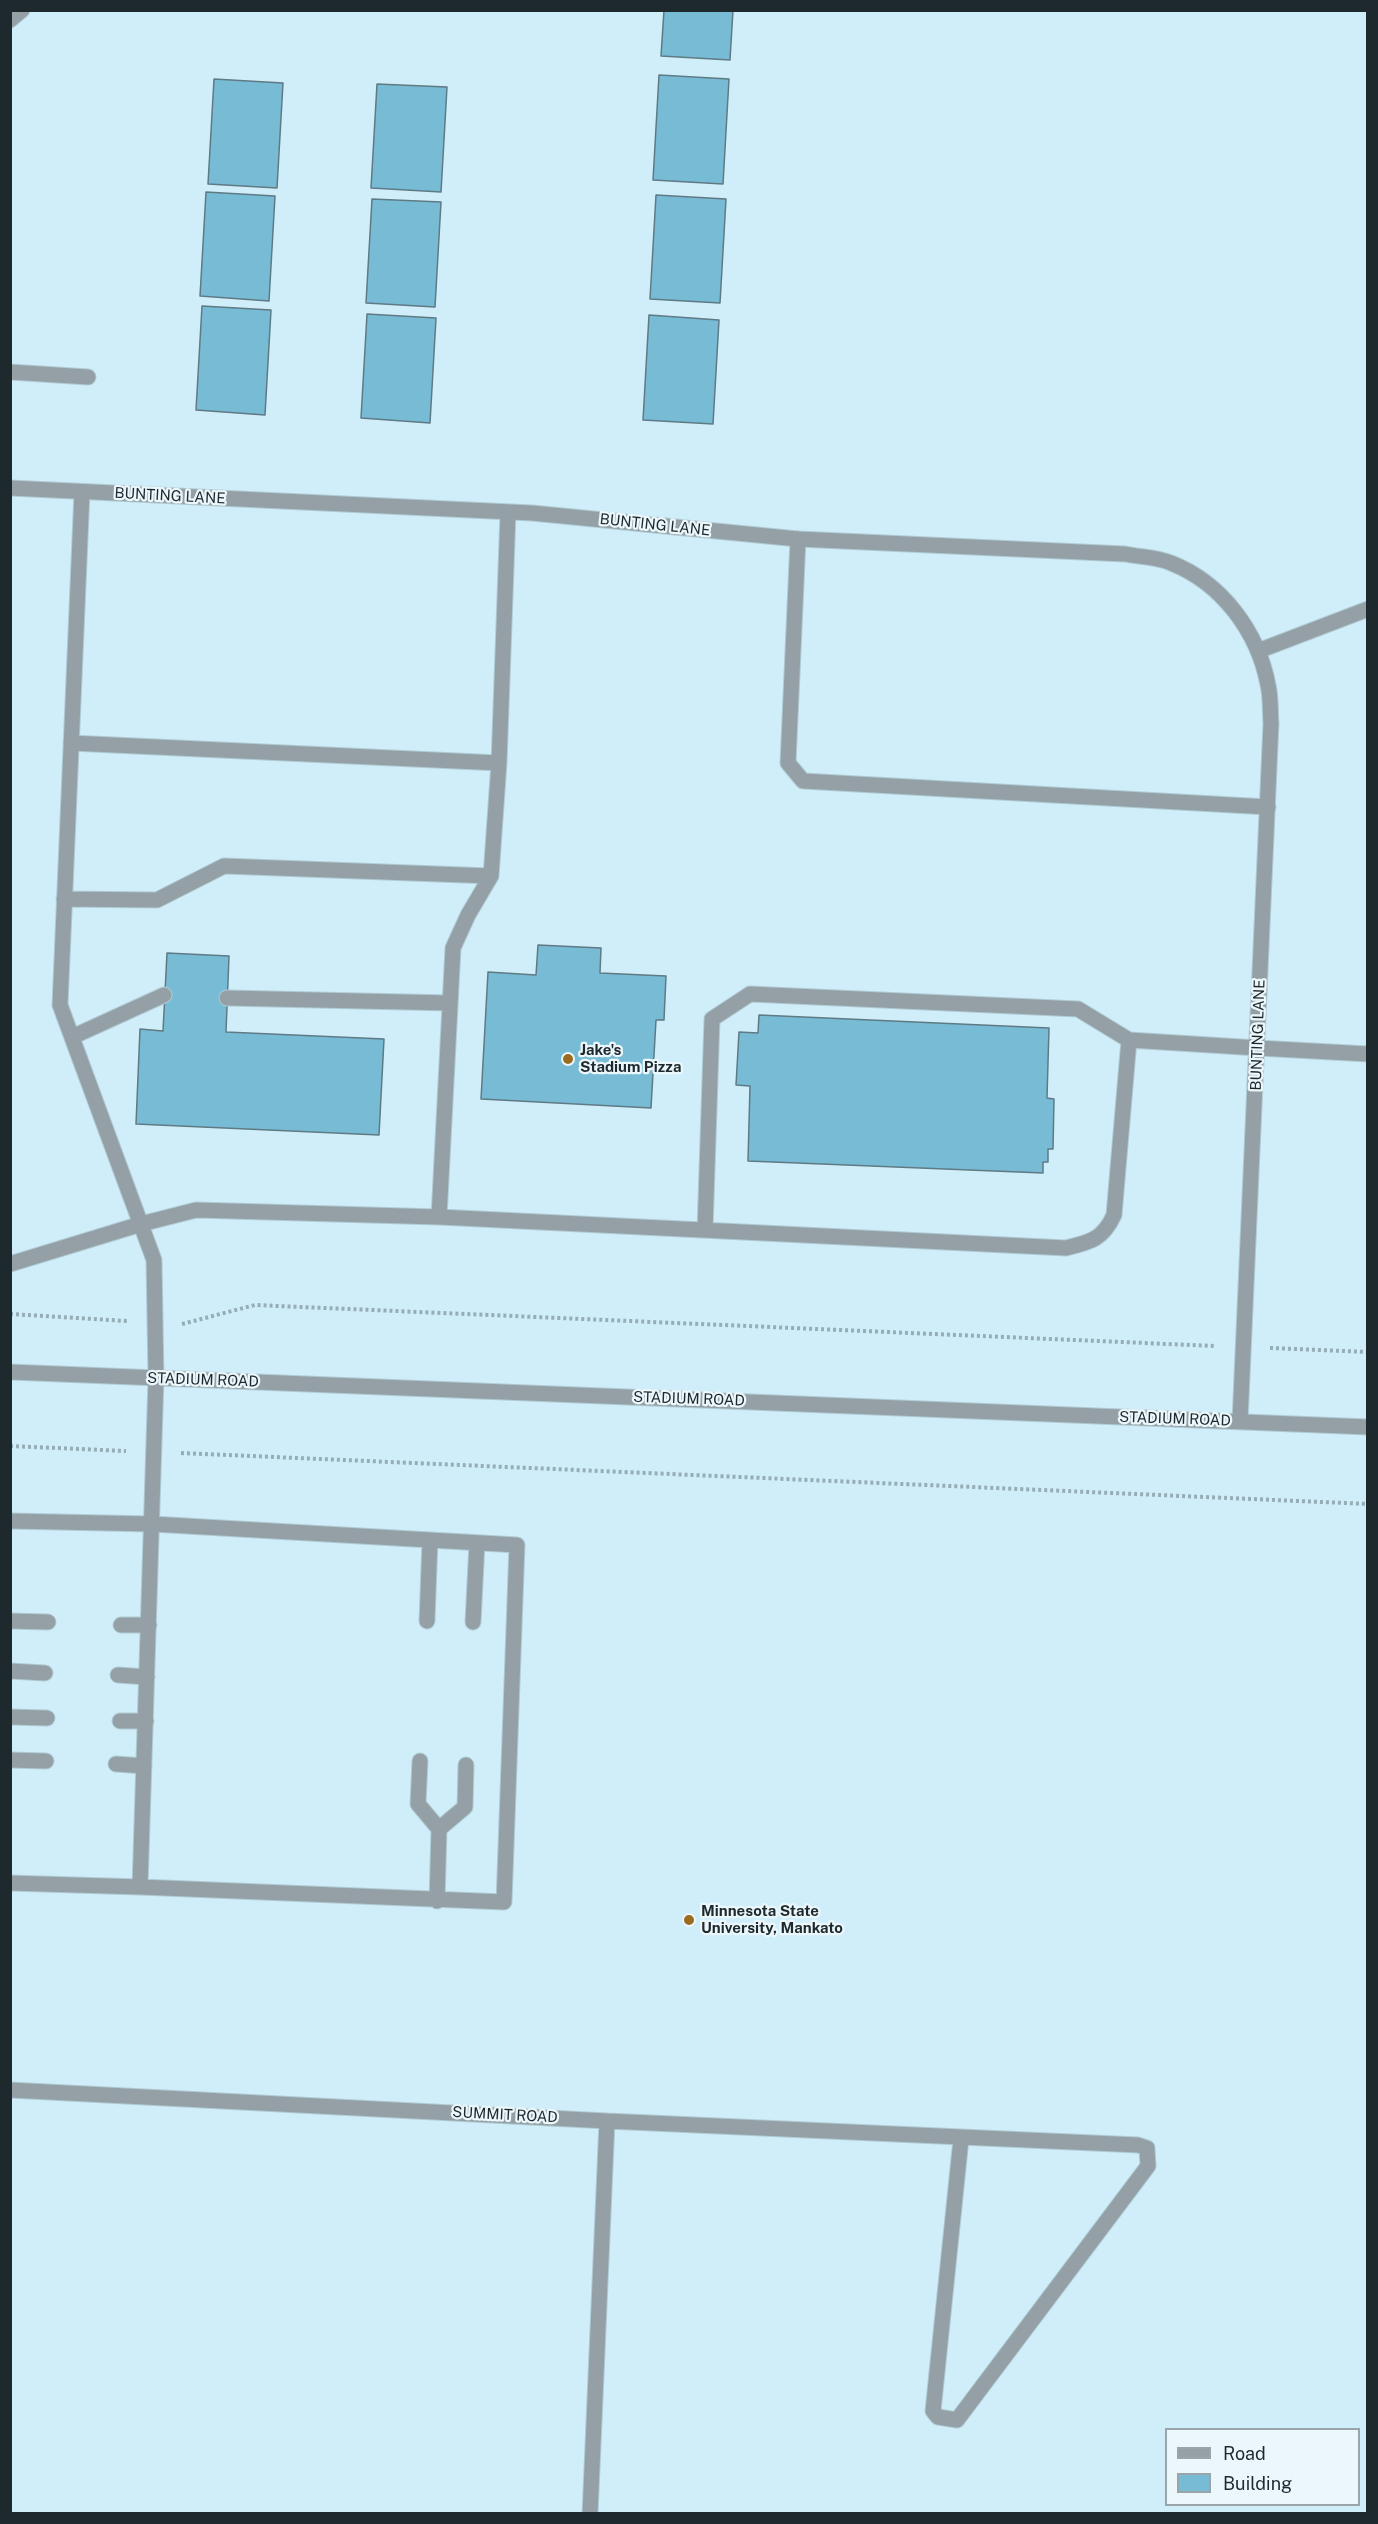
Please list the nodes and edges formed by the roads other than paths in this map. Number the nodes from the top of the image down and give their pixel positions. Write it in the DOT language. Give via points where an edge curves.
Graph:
graph roads {
  1 [pos="22,10"];
  2 [pos="10,20"];
  3 [pos="10,372"];
  4 [pos="88,377"];
  5 [pos="10,489"];
  6 [pos="82,492"];
  7 [pos="507,513"];
  8 [pos="798,539"];
  9 [pos="1368,609"];
  10 [pos="1258,651"];
  11 [pos="72,743"];
  12 [pos="499,763"];
  13 [pos="1268,807"];
  14 [pos="491,876"];
  15 [pos="64,899"];
  16 [pos="164,995"];
  17 [pos="227,998"];
  18 [pos="450,1003"];
  19 [pos="72,1037"];
  20 [pos="1129,1040"];
  21 [pos="1258,1048"];
  22 [pos="1368,1054"];
  23 [pos="440,1216"];
  24 [pos="141,1224"];
  25 [pos="705,1230"];
  26 [pos="10,1264"];
  27 [pos="10,1372"];
  28 [pos="156,1378"];
  29 [pos="1240,1421"];
  30 [pos="1368,1427"];
  31 [pos="10,1521"];
  32 [pos="152,1524"];
  33 [pos="430,1540"];
  34 [pos="477,1542"];
  35 [pos="10,1621"];
  36 [pos="427,1621"];
  37 [pos="48,1622"];
  38 [pos="473,1622"];
  39 [pos="121,1624"];
  40 [pos="149,1625"];
  41 [pos="10,1671"];
  42 [pos="45,1673"];
  43 [pos="118,1675"];
  44 [pos="147,1677"];
  45 [pos="10,1717"];
  46 [pos="47,1718"];
  47 [pos="120,1720"];
  48 [pos="146,1721"];
  49 [pos="10,1760"];
  50 [pos="46,1761"];
  51 [pos="420,1761"];
  52 [pos="116,1764"];
  53 [pos="466,1765"];
  54 [pos="144,1766"];
  55 [pos="439,1829"];
  56 [pos="10,1883"];
  57 [pos="140,1887"];
  58 [pos="437,1900"];
  59 [pos="10,2090"];
  60 [pos="607,2121"];
  61 [pos="961,2139"];
  62 [pos="590,2514"];
  1 -- 2 [label="street"];
  3 -- 4 [label="street"];
  5 -- 6 [label="street, BUNTING LANE"];
  6 -- 7 [label="street, BUNTING LANE"];
  6 -- 11 [label="street"];
  7 -- 8 [label="street, BUNTING LANE"];
  7 -- 12 [label="street"];
  8 -- 10 [label="street, BUNTING LANE" via="1125,554 1170,562 1207,583 1239,614"];
  8 -- 13 [label="street" via="788,763 803,782"];
  9 -- 10 [label="street"];
  10 -- 13 [label="street, BUNTING LANE" via="1269,686"];
  11 -- 12 [label="street"];
  11 -- 15 [label="street"];
  12 -- 14 [label="street"];
  13 -- 21 [label="street, BUNTING LANE"];
  14 -- 15 [label="street" via="224,866 157,900"];
  14 -- 18 [label="street" via="453,948"];
  15 -- 19 [label="street" via="60,1005"];
  16 -- 19 [label="street"];
  17 -- 18 [label="street"];
  18 -- 23 [label="street"];
  19 -- 24 [label="street"];
  20 -- 21 [label="street"];
  20 -- 25 [label="street" via="1114,1215 1107,1231 1086,1243 1066,1248"];
  20 -- 25 [label="street" via="1078,1009 750,994 712,1019"];
  21 -- 22 [label="street"];
  21 -- 29 [label="street, BUNTING LANE"];
  23 -- 24 [label="street" via="196,1210"];
  23 -- 25 [label="street"];
  24 -- 26 [label="street"];
  24 -- 28 [label="street" via="154,1260"];
  27 -- 28 [label="street, STADIUM ROAD"];
  28 -- 29 [label="street, STADIUM ROAD"];
  28 -- 32 [label="street"];
  29 -- 30 [label="street, STADIUM ROAD"];
  31 -- 32 [label="street"];
  32 -- 33 [label="street"];
  32 -- 40 [label="street"];
  33 -- 34 [label="street"];
  33 -- 36 [label="street"];
  34 -- 38 [label="street"];
  34 -- 58 [label="street" via="517,1545 504,1902"];
  35 -- 37 [label="street"];
  39 -- 40 [label="street"];
  40 -- 44 [label="street"];
  41 -- 42 [label="street"];
  43 -- 44 [label="street"];
  44 -- 48 [label="street"];
  45 -- 46 [label="street"];
  47 -- 48 [label="street"];
  48 -- 54 [label="street"];
  49 -- 50 [label="street"];
  51 -- 55 [label="street" via="418,1803"];
  52 -- 54 [label="street"];
  53 -- 55 [label="street" via="465,1807"];
  54 -- 57 [label="street"];
  55 -- 58 [label="street"];
  56 -- 57 [label="street"];
  57 -- 58 [label="street"];
  59 -- 60 [label="street, SUMMIT ROAD"];
  60 -- 61 [label="street, SUMMIT ROAD"];
  60 -- 62 [label="street"];
  61 -- 61 [label="street, SUMMIT ROAD" via="1138,2145 1147,2148 1150,2158 1148,2166 957,2421 938,2417 933,2410"];
}
